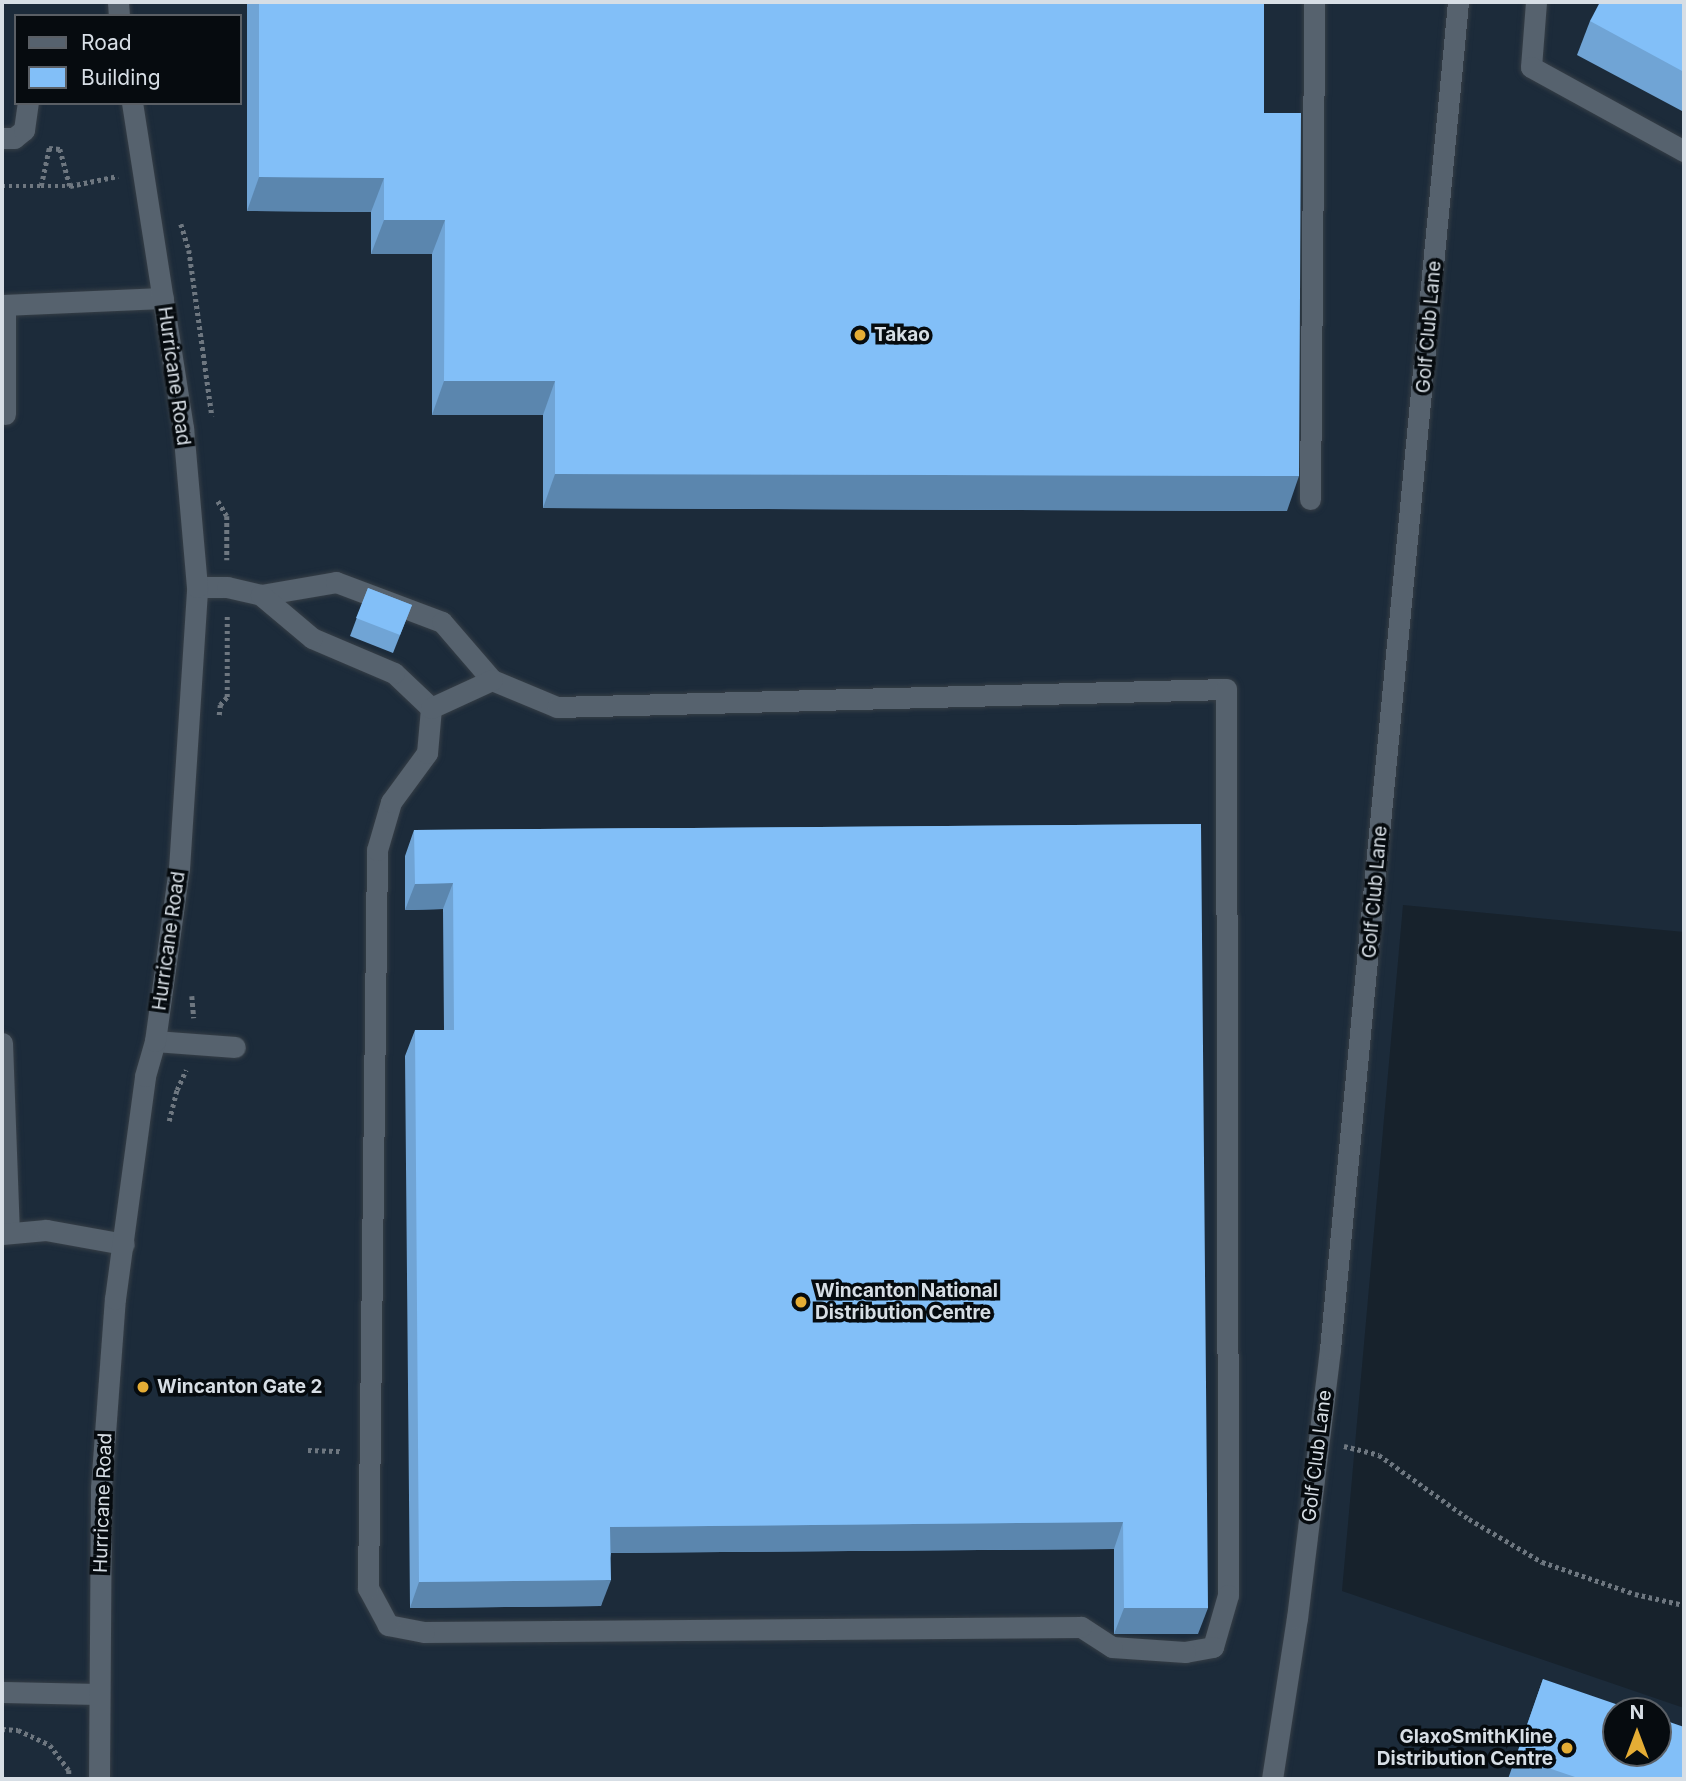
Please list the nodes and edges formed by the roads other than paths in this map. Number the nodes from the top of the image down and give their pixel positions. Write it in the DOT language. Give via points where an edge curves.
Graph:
graph roads {
  1 [pos="1314,2"];
  2 [pos="1458,2"];
  3 [pos="1536,2"];
  4 [pos="28,105"];
  5 [pos="132,105"];
  6 [pos="2,138"];
  7 [pos="1684,150"];
  8 [pos="163,298"];
  9 [pos="3,305"];
  10 [pos="5,414"];
  11 [pos="1310,499"];
  12 [pos="197,587"];
  13 [pos="261,595"];
  14 [pos="492,680"];
  15 [pos="430,708"];
  16 [pos="155,1041"];
  17 [pos="2,1043"];
  18 [pos="235,1047"];
  19 [pos="3,1107"];
  20 [pos="5,1234"];
  21 [pos="124,1244"];
  22 [pos="2,1692"];
  23 [pos="99,1694"];
  24 [pos="99,1779"];
  25 [pos="1272,1779"];
  1 -- 11 [label="street"];
  2 -- 25 [label="street, Golf Club Lane" via="1319,1439"];
  3 -- 7 [label="street" via="1531,67"];
  4 -- 6 [label="street" via="24,130 14,138"];
  5 -- 8 [label="street, Hurricane Road"];
  8 -- 9 [label="street"];
  8 -- 12 [label="street, Hurricane Road" via="183,428"];
  9 -- 10 [label="street"];
  12 -- 13 [label="street" via="227,587"];
  12 -- 16 [label="street, Hurricane Road" via="179,869"];
  13 -- 14 [label="street" via="336,582 348,586 442,622"];
  13 -- 15 [label="street" via="312,638 394,673"];
  14 -- 15 [label="street"];
  14 -- 15 [label="street" via="557,707 1226,689 1228,1595 1213,1647 1185,1652 1112,1647 1082,1626 424,1632 388,1625 368,1588 377,850 391,802 427,753"];
  16 -- 18 [label="street"];
  16 -- 21 [label="street, Hurricane Road" via="145,1076"];
  17 -- 19 [label="street"];
  19 -- 20 [label="street"];
  20 -- 21 [label="street" via="46,1230"];
  21 -- 23 [label="street, Hurricane Road" via="115,1299 102,1488"];
  22 -- 23 [label="street"];
  23 -- 24 [label="street, Hurricane Road"];
}
